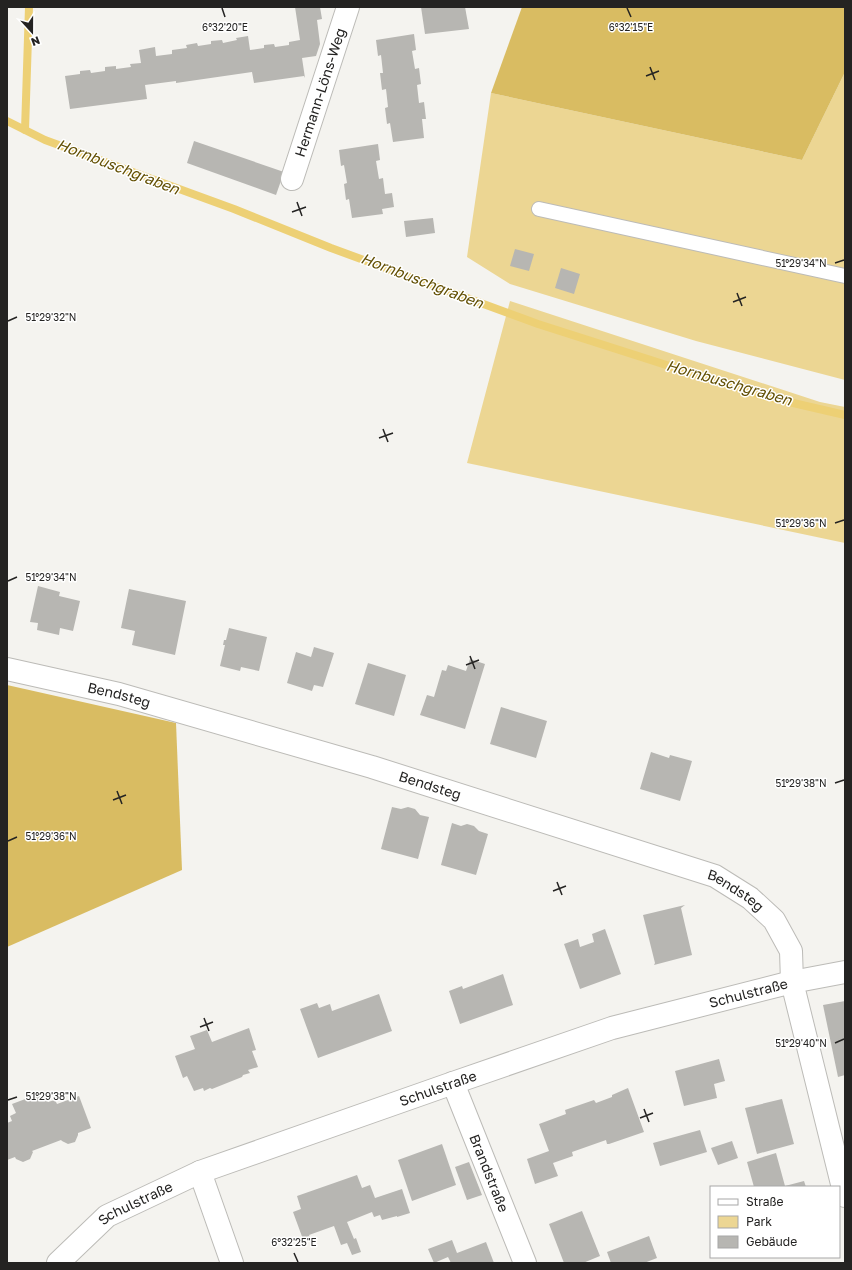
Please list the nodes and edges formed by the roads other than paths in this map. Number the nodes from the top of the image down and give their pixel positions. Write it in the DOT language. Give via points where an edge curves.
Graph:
graph roads {
  1 [pos="348,7"];
  2 [pos="292,179"];
  3 [pos="539,209"];
  4 [pos="845,276"];
  5 [pos="7,669"];
  6 [pos="845,972"];
  7 [pos="792,982"];
  8 [pos="453,1083"];
  9 [pos="200,1172"];
  10 [pos="845,1196"];
  11 [pos="58,1263"];
  12 [pos="232,1263"];
  13 [pos="525,1263"];
  1 -- 2 [label="street, Hermann-Löns-Weg"];
  3 -- 4 [label="lane"];
  5 -- 7 [label="street, Bendsteg" via="119,694 372,767 715,876 750,898 774,920 791,951"];
  6 -- 7 [label="street, Schulstraße"];
  7 -- 8 [label="street, Schulstraße" via="612,1028"];
  7 -- 10 [label="street, Bendsteg"];
  8 -- 9 [label="street, Schulstraße"];
  8 -- 13 [label="street, Brandstraße"];
  9 -- 11 [label="street, Schulstraße" via="107,1216"];
  9 -- 12 [label="street"];
}
